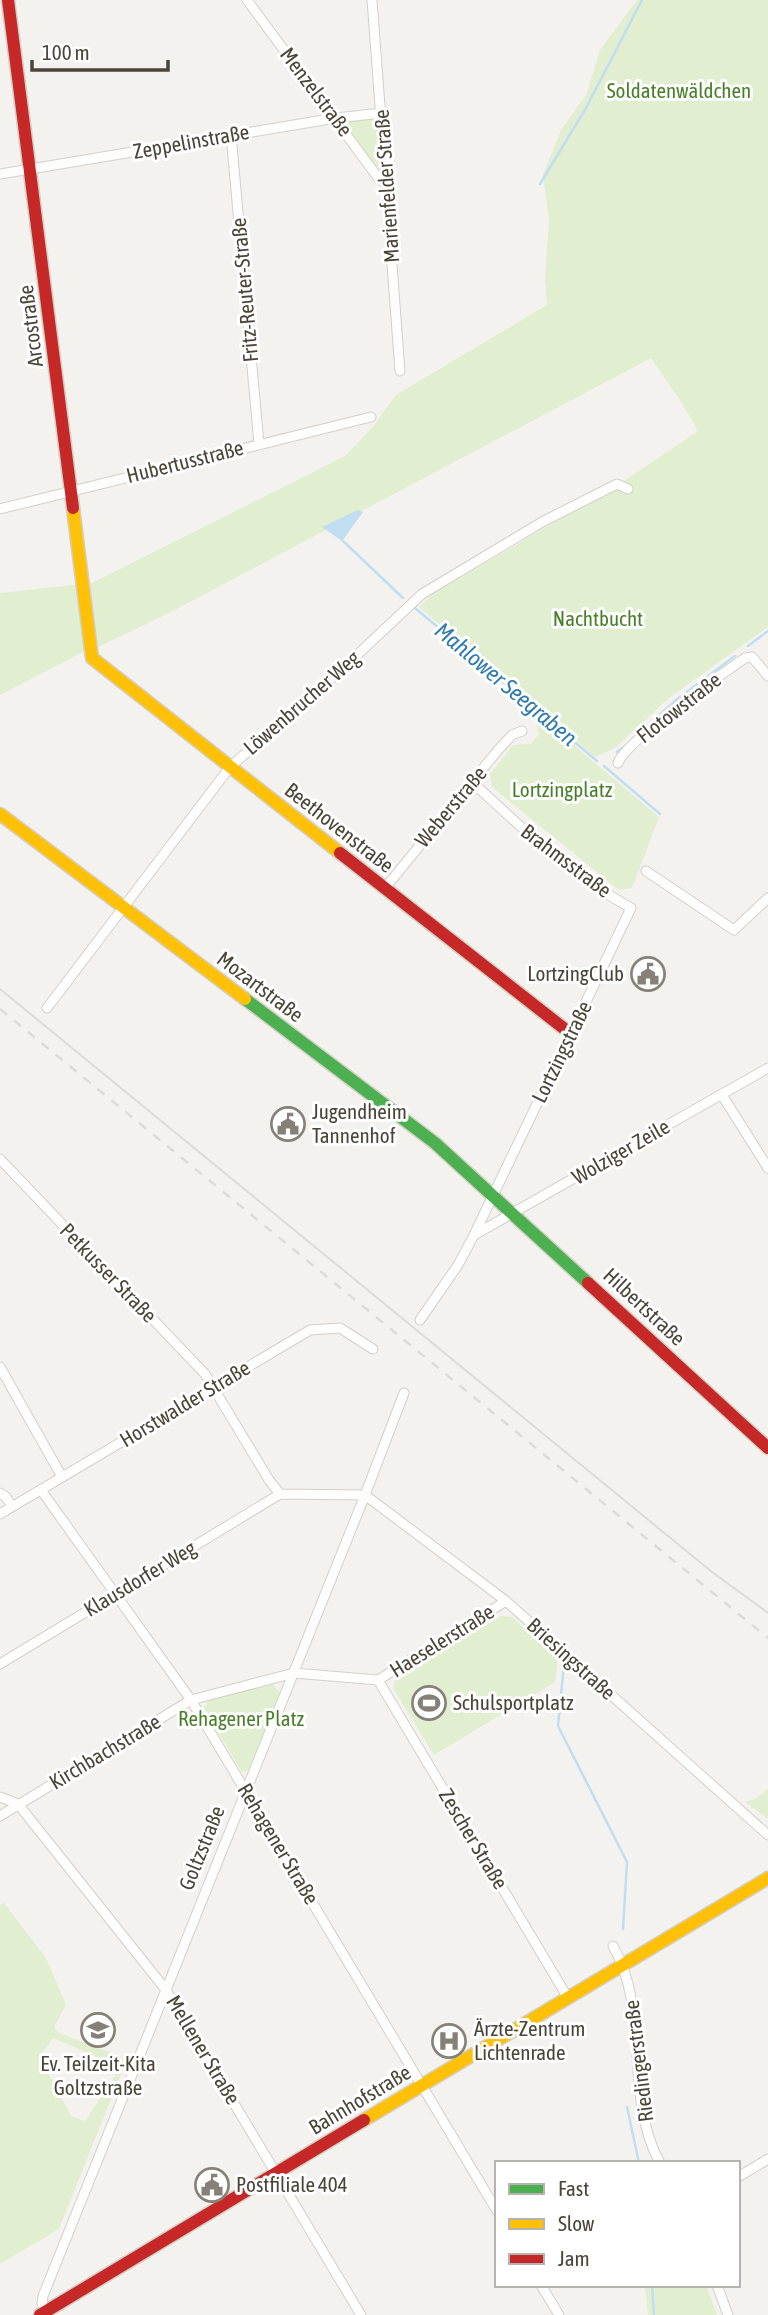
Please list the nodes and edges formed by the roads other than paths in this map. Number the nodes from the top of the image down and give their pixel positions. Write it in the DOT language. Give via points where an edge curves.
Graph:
graph roads {
  1 [pos="8,0"];
  2 [pos="247,0"];
  3 [pos="372,0"];
  4 [pos="382,113"];
  5 [pos="336,118"];
  6 [pos="231,135"];
  7 [pos="31,169"];
  8 [pos="0,174"];
  9 [pos="385,183"];
  10 [pos="400,371"];
  11 [pos="371,417"];
  12 [pos="260,444"];
  13 [pos="628,489"];
  14 [pos="70,491"];
  15 [pos="0,509"];
  16 [pos="90,647"];
  17 [pos="768,676"];
  18 [pos="522,732"];
  19 [pos="618,763"];
  20 [pos="230,767"];
  21 [pos="472,782"];
  22 [pos="0,814"];
  23 [pos="646,871"];
  24 [pos="385,888"];
  25 [pos="768,898"];
  26 [pos="124,907"];
  27 [pos="631,908"];
  28 [pos="47,1008"];
  29 [pos="571,1034"];
  30 [pos="768,1068"];
  31 [pos="722,1095"];
  32 [pos="0,1159"];
  33 [pos="768,1167"];
  34 [pos="493,1195"];
  35 [pos="514,1213"];
  36 [pos="474,1235"];
  37 [pos="420,1320"];
  38 [pos="373,1349"];
  39 [pos="0,1367"];
  40 [pos="214,1387"];
  41 [pos="404,1393"];
  42 [pos="768,1448"];
  43 [pos="62,1477"];
  44 [pos="41,1490"];
  45 [pos="0,1493"];
  46 [pos="280,1494"];
  47 [pos="365,1495"];
  48 [pos="12,1507"];
  49 [pos="0,1514"];
  50 [pos="116,1594"];
  51 [pos="506,1601"];
  52 [pos="0,1664"];
  53 [pos="294,1673"];
  54 [pos="378,1680"];
  55 [pos="191,1700"];
  56 [pos="246,1790"];
  57 [pos="0,1797"];
  58 [pos="18,1804"];
  59 [pos="0,1815"];
  60 [pos="768,1835"];
  61 [pos="768,1878"];
  62 [pos="613,1946"];
  63 [pos="622,1965"];
  64 [pos="166,1990"];
  65 [pos="568,1998"];
  66 [pos="422,2085"];
  67 [pos="768,2159"];
  68 [pos="658,2160"];
  69 [pos="276,2173"];
  70 [pos="740,2175"];
  71 [pos="495,2208"];
  72 [pos="542,2287"];
  73 [pos="718,2287"];
  74 [pos="42,2313"];
  75 [pos="361,2315"];
  76 [pos="559,2315"];
  77 [pos="728,2315"];
  1 -- 7 [label="street, Arcostraße"];
  2 -- 5 [label="street, Menzelstraße"];
  3 -- 4 [label="street, Marienfelder Straße"];
  4 -- 5 [label="street, Zeppelinstraße"];
  4 -- 9 [label="street, Marienfelder Straße"];
  5 -- 6 [label="street, Zeppelinstraße"];
  5 -- 9 [label="street, Menzelstraße"];
  6 -- 7 [label="street, Zeppelinstraße"];
  6 -- 12 [label="street, Fritz-Reuter-Straße"];
  7 -- 8 [label="street, Zeppelinstraße"];
  7 -- 14 [label="street, Arcostraße"];
  9 -- 10 [label="street, Marienfelder Straße"];
  11 -- 12 [label="street, Hubertusstraße"];
  12 -- 14 [label="street, Hubertusstraße"];
  13 -- 20 [label="street, Löwenbrucher Weg" via="617,484 565,510 422,594"];
  14 -- 15 [label="street, Hubertusstraße"];
  14 -- 16 [label="street, Arcostraße"];
  16 -- 20 [label="street, Beethovenstraße" via="95,661"];
  17 -- 19 [label="street, Flotowstraße" via="756,660 745,658 682,704"];
  18 -- 21 [label="street, Weberstraße" via="512,735"];
  20 -- 24 [label="street, Beethovenstraße"];
  20 -- 26 [label="street, Löwenbrucher Weg"];
  21 -- 24 [label="street, Weberstraße"];
  21 -- 27 [label="street, Brahmsstraße" via="597,888"];
  22 -- 26 [label="street, Mozartstraße"];
  23 -- 25 [label="street" via="734,930"];
  24 -- 29 [label="street, Beethovenstraße"];
  26 -- 28 [label="street, Löwenbrucher Weg"];
  26 -- 34 [label="street, Mozartstraße" via="435,1143"];
  27 -- 29 [label="street, Lortzingstraße"];
  29 -- 34 [label="street, Lortzingstraße"];
  30 -- 31 [label="street, Wolziger Zeile"];
  31 -- 33 [label="street"];
  31 -- 35 [label="street, Wolziger Zeile"];
  32 -- 40 [label="street, Petkusser Straße"];
  34 -- 35 [label="street, Hilbertstraße"];
  34 -- 36 [label="street"];
  35 -- 36 [label="street, Wolziger Zeile"];
  35 -- 42 [label="street, Hilbertstraße"];
  36 -- 37 [label="street"];
  38 -- 40 [label="street, Horstwalder Straße" via="340,1328 316,1328"];
  39 -- 43 [label="street"];
  40 -- 43 [label="street, Horstwalder Straße"];
  40 -- 46 [label="street, Petkusser Straße"];
  41 -- 47 [label="street, Goltzstraße"];
  43 -- 44 [label="street, Horstwalder Straße"];
  44 -- 48 [label="street, Horstwalder Straße"];
  44 -- 50 [label="street, Rehagener Straße"];
  45 -- 48 [label="street"];
  46 -- 47 [label="street"];
  46 -- 50 [label="street, Klausdorfer Weg"];
  47 -- 51 [label="street, Briesingstraße"];
  47 -- 53 [label="street, Goltzstraße"];
  48 -- 49 [label="street, Horstwalder Straße"];
  50 -- 52 [label="street, Klausdorfer Weg"];
  50 -- 55 [label="street, Rehagener Straße"];
  51 -- 54 [label="street, Haeselerstraße"];
  51 -- 60 [label="street, Briesingstraße"];
  53 -- 54 [label="street, Haeselerstraße"];
  53 -- 55 [label="street, Kirchbachstraße"];
  53 -- 56 [label="street, Goltzstraße"];
  54 -- 65 [label="street, Zescher Straße"];
  55 -- 56 [label="street, Rehagener Straße"];
  55 -- 58 [label="street, Kirchbachstraße"];
  56 -- 64 [label="street, Goltzstraße"];
  56 -- 66 [label="street, Rehagener Straße"];
  57 -- 58 [label="street"];
  58 -- 59 [label="street, Kirchbachstraße"];
  58 -- 64 [label="street, Mellener Straße"];
  61 -- 63 [label="street, Bahnhofstraße"];
  62 -- 63 [label="street, Riedingerstraße"];
  63 -- 65 [label="street, Bahnhofstraße"];
  63 -- 68 [label="street, Riedingerstraße" via="631,1991 644,2118"];
  64 -- 69 [label="street, Mellener Straße"];
  64 -- 74 [label="street, Goltzstraße" via="44,2292"];
  65 -- 66 [label="street, Bahnhofstraße"];
  66 -- 69 [label="street, Bahnhofstraße"];
  66 -- 71 [label="street, Rehagener Straße"];
  67 -- 70 [label="street"];
  69 -- 74 [label="street, Bahnhofstraße"];
  69 -- 75 [label="street, Mellener Straße"];
  72 -- 76 [label="street"];
  73 -- 77 [label="street"];
}
